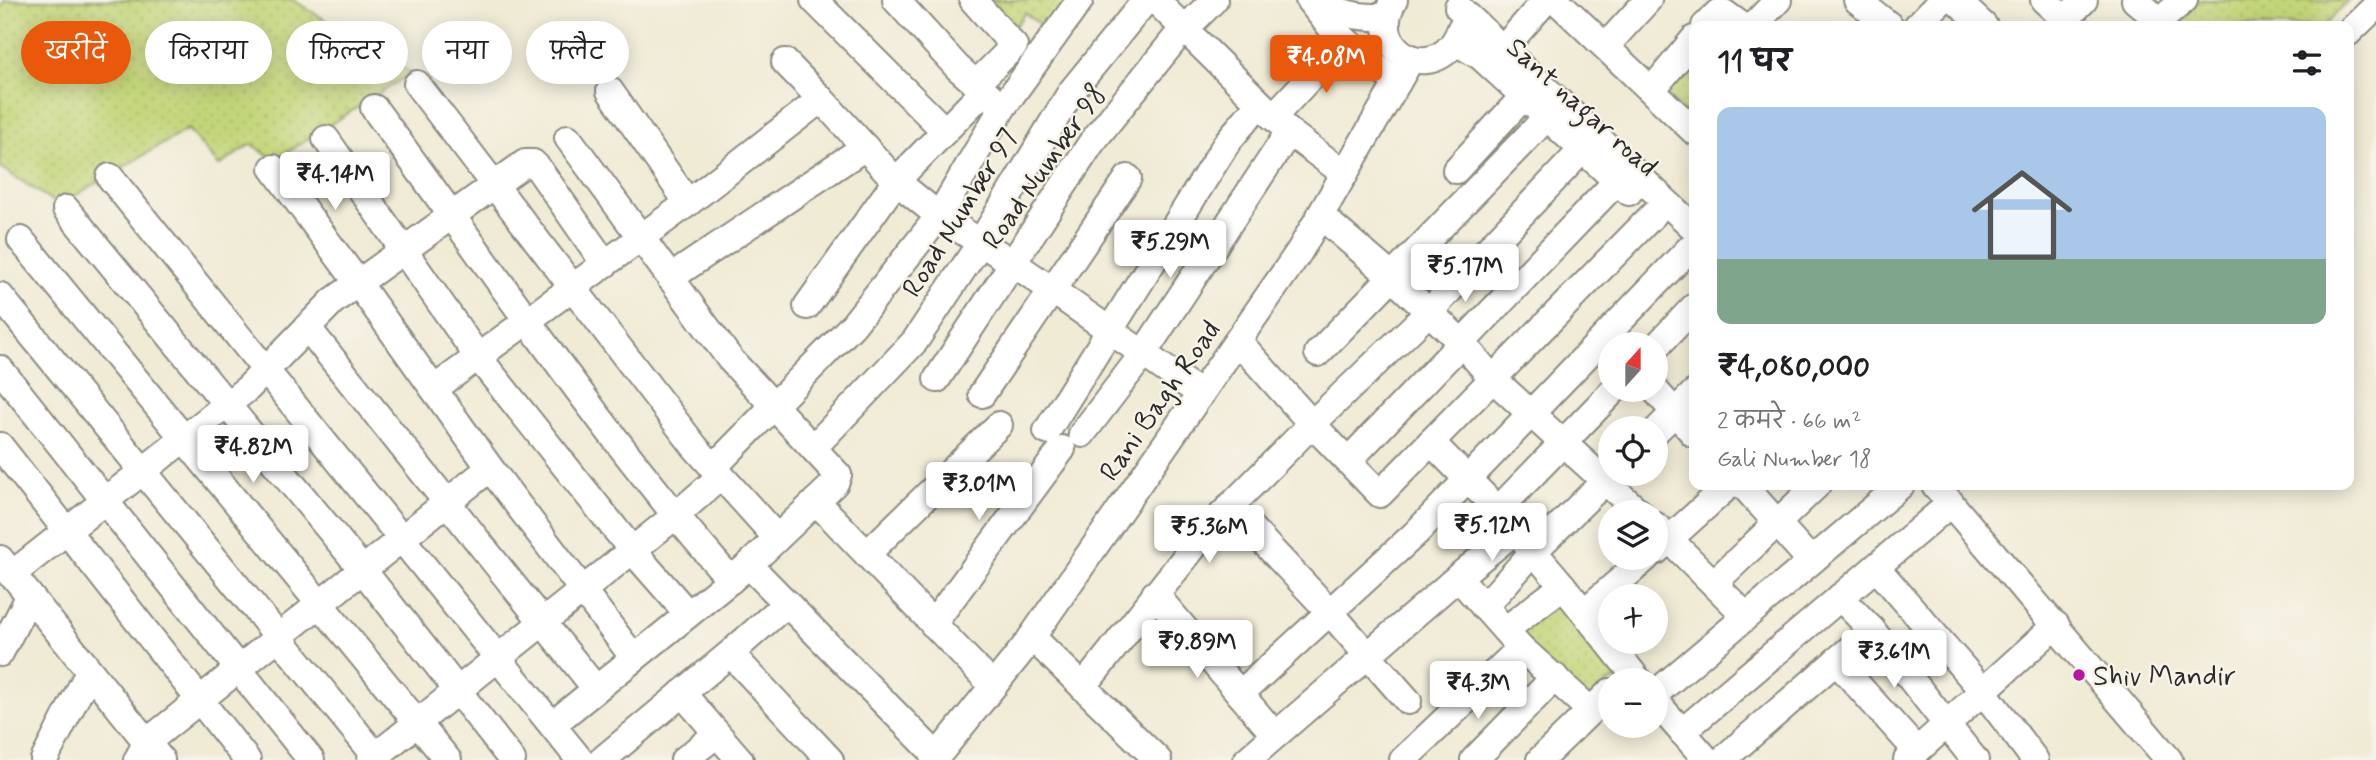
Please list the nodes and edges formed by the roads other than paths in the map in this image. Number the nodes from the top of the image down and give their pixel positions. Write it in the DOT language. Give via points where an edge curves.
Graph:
graph roads {
  1 [pos="814,0"];
  2 [pos="896,0"];
  3 [pos="973,0"];
  4 [pos="1080,0"];
  5 [pos="1146,0"];
  6 [pos="1155,0"];
  7 [pos="1214,0"];
  8 [pos="1309,0"];
  9 [pos="1315,0"];
  10 [pos="1546,0"];
  11 [pos="1556,0"];
  12 [pos="1648,0"];
  13 [pos="1778,0"];
  14 [pos="1857,0"];
  15 [pos="1942,0"];
  16 [pos="1956,0"];
  17 [pos="2044,0"];
  18 [pos="2084,0"];
  19 [pos="2135,0"];
  20 [pos="2184,0"];
  21 [pos="1455,4"];
  22 [pos="2372,7"];
  23 [pos="1391,8"];
  24 [pos="1710,21"];
  25 [pos="1736,21"];
  26 [pos="1758,21"];
  27 [pos="1884,21"];
  28 [pos="1922,21"];
  29 [pos="1979,21"];
  30 [pos="2062,21"];
  31 [pos="2067,21"];
  32 [pos="2157,21"];
  33 [pos="2159,21"];
  34 [pos="2354,26"];
  35 [pos="1185,30"];
  36 [pos="1345,40"];
  37 [pos="1456,42"];
  38 [pos="1689,45"];
  39 [pos="1606,47"];
  40 [pos="1503,49"];
  41 [pos="1411,59"];
  42 [pos="785,62"];
  43 [pos="1397,83"];
  44 [pos="417,84"];
  45 [pos="1652,90"];
  46 [pos="610,92"];
  47 [pos="988,94"];
  48 [pos="1524,96"];
  49 [pos="821,99"];
  50 [pos="374,108"];
  51 [pos="1274,117"];
  52 [pos="1548,117"];
  53 [pos="1689,126"];
  54 [pos="945,131"];
  55 [pos="568,138"];
  56 [pos="326,139"];
  57 [pos="864,147"];
  58 [pos="1583,149"];
  59 [pos="273,168"];
  60 [pos="1456,170"];
  61 [pos="1345,174"];
  62 [pos="110,177"];
  63 [pos="1128,178"];
  64 [pos="896,181"];
  65 [pos="1617,181"];
  66 [pos="493,185"];
  67 [pos="688,204"];
  68 [pos="66,209"];
  69 [pos="1654,214"];
  70 [pos="453,215"];
  71 [pos="939,216"];
  72 [pos="1321,216"];
  73 [pos="641,238"];
  74 [pos="1689,238"];
  75 [pos="1689,239"];
  76 [pos="21,240"];
  77 [pos="981,242"];
  78 [pos="1689,247"];
  79 [pos="404,250"];
  80 [pos="1013,263"];
  81 [pos="605,264"];
  82 [pos="1392,276"];
  83 [pos="670,278"];
  84 [pos="358,283"];
  85 [pos="572,288"];
  86 [pos="1052,290"];
  87 [pos="0,296"];
  88 [pos="807,306"];
  89 [pos="1689,312"];
  90 [pos="1428,313"];
  91 [pos="527,321"];
  92 [pos="307,327"];
  93 [pos="1110,332"];
  94 [pos="1617,332"];
  95 [pos="1668,334"];
  96 [pos="1238,341"];
  97 [pos="1461,342"];
  98 [pos="1598,351"];
  99 [pos="1318,353"];
  100 [pos="1143,354"];
  101 [pos="478,357"];
  102 [pos="0,369"];
  103 [pos="266,370"];
  104 [pos="937,379"];
  105 [pos="1493,379"];
  106 [pos="433,389"];
  107 [pos="982,394"];
  108 [pos="1201,394"];
  109 [pos="1689,398"];
  110 [pos="1602,402"];
  111 [pos="227,405"];
  112 [pos="774,407"];
  113 [pos="1531,414"];
  114 [pos="1668,419"];
  115 [pos="1668,423"];
  116 [pos="1312,424"];
  117 [pos="999,425"];
  118 [pos="1689,432"];
  119 [pos="184,438"];
  120 [pos="1064,438"];
  121 [pos="1431,442"];
  122 [pos="1564,442"];
  123 [pos="0,446"];
  124 [pos="813,448"];
  125 [pos="1349,460"];
  126 [pos="490,468"];
  127 [pos="1598,470"];
  128 [pos="143,471"];
  129 [pos="717,472"];
  130 [pos="1467,479"];
  131 [pos="1600,486"];
  132 [pos="1615,486"];
  133 [pos="1722,490"];
  134 [pos="1747,490"];
  135 [pos="1812,490"];
  136 [pos="1895,490"];
  137 [pos="1947,491"];
  138 [pos="1628,500"];
  139 [pos="105,501"];
  140 [pos="447,501"];
  141 [pos="816,501"];
  142 [pos="1230,506"];
  143 [pos="1498,510"];
  144 [pos="675,516"];
  145 [pos="1777,523"];
  146 [pos="1516,530"];
  147 [pos="67,531"];
  148 [pos="1668,532"];
  149 [pos="401,537"];
  150 [pos="777,538"];
  151 [pos="1668,545"];
  152 [pos="632,550"];
  153 [pos="1534,551"];
  154 [pos="867,554"];
  155 [pos="1811,561"];
  156 [pos="3,564"];
  157 [pos="1876,567"];
  158 [pos="362,569"];
  159 [pos="1632,570"];
  160 [pos="740,572"];
  161 [pos="1458,577"];
  162 [pos="1714,583"];
  163 [pos="1563,586"];
  164 [pos="583,589"];
  165 [pos="1155,594"];
  166 [pos="29,597"];
  167 [pos="1840,597"];
  168 [pos="319,603"];
  169 [pos="787,603"];
  170 [pos="1484,607"];
  171 [pos="1329,611"];
  172 [pos="1584,612"];
  173 [pos="688,614"];
  174 [pos="1746,616"];
  175 [pos="542,623"];
  176 [pos="933,624"];
  177 [pos="2056,625"];
  178 [pos="1872,630"];
  179 [pos="278,636"];
  180 [pos="1032,637"];
  181 [pos="1513,639"];
  182 [pos="0,653"];
  183 [pos="731,654"];
  184 [pos="1368,655"];
  185 [pos="499,658"];
  186 [pos="634,658"];
  187 [pos="1836,661"];
  188 [pos="238,668"];
  189 [pos="1624,668"];
  190 [pos="89,672"];
  191 [pos="1555,677"];
  192 [pos="1668,683"];
  193 [pos="993,687"];
  194 [pos="1083,687"];
  195 [pos="596,689"];
  196 [pos="1983,691"];
  197 [pos="457,692"];
  198 [pos="682,693"];
  199 [pos="1240,694"];
  200 [pos="200,700"];
  201 [pos="1408,701"];
  202 [pos="1598,703"];
  203 [pos="1590,710"];
  204 [pos="1668,716"];
  205 [pos="418,723"];
  206 [pos="1947,723"];
  207 [pos="552,724"];
  208 [pos="1682,732"];
  209 [pos="717,734"];
  210 [pos="1275,735"];
  211 [pos="148,754"];
  212 [pos="1920,754"];
  213 [pos="935,758"];
  214 [pos="376,759"];
  215 [pos="44,760"];
  216 [pos="247,760"];
  217 [pos="311,760"];
  218 [pos="448,760"];
  219 [pos="512,760"];
  220 [pos="580,760"];
  221 [pos="601,760"];
  222 [pos="684,760"];
  223 [pos="740,760"];
  224 [pos="830,760"];
  225 [pos="1158,760"];
  226 [pos="1247,760"];
  227 [pos="1403,760"];
  228 [pos="1474,760"];
  229 [pos="1540,760"];
  230 [pos="1707,760"];
  231 [pos="1722,760"];
  232 [pos="1975,760"];
  233 [pos="2035,760"];
  234 [pos="2169,760"];
  235 [pos="2189,760"];
  1 -- 54 [label="street"];
  2 -- 47 [label="street"];
  3 -- 47 [label="street" via="1014,46"];
  4 -- 47 [label="street"];
  5 -- 77 [label="street, Road Number 97" via="1071,92"];
  6 -- 35 [label="street"];
  7 -- 35 [label="street, Road Number 98"];
  8 -- 36 [label="street"];
  9 -- 23 [label="street" via="1344,15 1368,18"];
  10 -- 40 [label="street"];
  11 -- 39 [label="street"];
  12 -- 39 [label="street"];
  13 -- 26 [label="street"];
  14 -- 27 [label="street"];
  15 -- 28 [label="street"];
  16 -- 29 [label="street"];
  17 -- 30 [label="street"];
  18 -- 31 [label="street"];
  19 -- 32 [label="street"];
  20 -- 33 [label="street"];
  21 -- 37 [label="street" via="1461,28"];
  21 -- 40 [label="street, Sant nagar road"];
  22 -- 34 [label="street"];
  23 -- 41 [label="street" via="1386,26 1390,39"];
  24 -- 25 [label="street" via="1724,12"];
  35 -- 51 [label="street"];
  35 -- 80 [label="street, Road Number 98" via="1092,142"];
  36 -- 43 [label="street"];
  36 -- 51 [label="street"];
  37 -- 41 [label="street" via="1440,57"];
  37 -- 48 [label="street, Sant nagar road" via="1480,55"];
  38 -- 45 [label="street"];
  39 -- 45 [label="street"];
  40 -- 74 [label="street, Sant nagar road"];
  41 -- 43 [label="street, Rani Bagh Road"];
  42 -- 49 [label="street"];
  43 -- 61 [label="street, Rani Bagh Road"];
  44 -- 66 [label="street"];
  45 -- 53 [label="street"];
  46 -- 67 [label="street"];
  47 -- 54 [label="street"];
  47 -- 71 [label="street"];
  48 -- 52 [label="street, Sant nagar road"];
  48 -- 60 [label="street"];
  49 -- 57 [label="street"];
  49 -- 67 [label="street"];
  50 -- 70 [label="street"];
  51 -- 61 [label="street"];
  51 -- 93 [label="street" via="1228,141"];
  51 -- 100 [label="street"];
  52 -- 58 [label="street, Sant nagar road"];
  52 -- 82 [label="street"];
  54 -- 64 [label="street"];
  55 -- 73 [label="street"];
  56 -- 79 [label="street"];
  57 -- 64 [label="street"];
  57 -- 83 [label="street"];
  58 -- 65 [label="street, Sant nagar road"];
  58 -- 90 [label="street"];
  59 -- 84 [label="street"];
  61 -- 72 [label="street, Rani Bagh Road"];
  62 -- 103 [label="street"];
  63 -- 86 [label="street"];
  64 -- 71 [label="street"];
  64 -- 88 [label="street"];
  65 -- 69 [label="street, Sant nagar road"];
  65 -- 97 [label="street"];
  66 -- 70 [label="street"];
  66 -- 81 [label="street" via="525,163 533,163"];
  66 -- 85 [label="street"];
  67 -- 73 [label="street"];
  68 -- 111 [label="street"];
  69 -- 75 [label="street, Sant nagar road"];
  69 -- 105 [label="street"];
  70 -- 79 [label="street"];
  70 -- 91 [label="street"];
  71 -- 77 [label="street"];
  71 -- 112 [label="street" via="853,325"];
  72 -- 82 [label="street"];
  72 -- 96 [label="street, Rani Bagh Road"];
  73 -- 81 [label="street"];
  73 -- 83 [label="street"];
  76 -- 119 [label="street"];
  77 -- 80 [label="street"];
  77 -- 124 [label="street, Road Number 97" via="915,341"];
  78 -- 94 [label="street"];
  79 -- 84 [label="street"];
  79 -- 101 [label="street"];
  80 -- 86 [label="street"];
  80 -- 104 [label="street, Road Number 98"];
  81 -- 85 [label="street"];
  82 -- 90 [label="street"];
  82 -- 99 [label="street"];
  83 -- 112 [label="street" via="730,359"];
  84 -- 92 [label="street"];
  84 -- 106 [label="street"];
  85 -- 91 [label="street"];
  85 -- 129 [label="street"];
  86 -- 93 [label="street"];
  86 -- 107 [label="street"];
  87 -- 128 [label="street"];
  89 -- 95 [label="street"];
  90 -- 97 [label="street"];
  90 -- 116 [label="street"];
  91 -- 101 [label="street"];
  91 -- 144 [label="street"];
  92 -- 103 [label="street"];
  92 -- 140 [label="street"];
  93 -- 100 [label="street"];
  93 -- 120 [label="street"];
  96 -- 108 [label="street, Rani Bagh Road"];
  96 -- 116 [label="street"];
  97 -- 105 [label="street"];
  97 -- 125 [label="street"];
  98 -- 113 [label="street"];
  100 -- 108 [label="street"];
  100 -- 120 [label="street"];
  101 -- 106 [label="street"];
  101 -- 152 [label="street"];
  102 -- 139 [label="street"];
  103 -- 111 [label="street"];
  103 -- 149 [label="street"];
  105 -- 113 [label="street"];
  105 -- 121 [label="street"];
  106 -- 126 [label="street"];
  108 -- 180 [label="street, Rani Bagh Road"];
  109 -- 114 [label="street"];
  110 -- 122 [label="street"];
  111 -- 119 [label="street"];
  111 -- 158 [label="street"];
  112 -- 124 [label="street"];
  112 -- 129 [label="street"];
  113 -- 122 [label="street"];
  113 -- 130 [label="street"];
  115 -- 118 [label="street"];
  116 -- 125 [label="street"];
  116 -- 142 [label="street"];
  117 -- 154 [label="street"];
  119 -- 128 [label="street"];
  119 -- 168 [label="street"];
  120 -- 176 [label="street"];
  121 -- 125 [label="street" via="1380,494"];
  121 -- 130 [label="street"];
  122 -- 127 [label="street"];
  122 -- 143 [label="street"];
  123 -- 147 [label="street"];
  124 -- 141 [label="street" via="838,475"];
  126 -- 140 [label="street"];
  126 -- 164 [label="street"];
  128 -- 139 [label="street"];
  128 -- 179 [label="street"];
  129 -- 144 [label="street"];
  129 -- 150 [label="street"];
  130 -- 143 [label="street"];
  130 -- 171 [label="street" via="1416,533"];
  131 -- 153 [label="street"];
  132 -- 138 [label="street"];
  133 -- 148 [label="street"];
  134 -- 145 [label="street"];
  135 -- 145 [label="street"];
  136 -- 155 [label="street"];
  137 -- 157 [label="street"];
  137 -- 177 [label="street"];
  137 -- 235 [label="street"];
  139 -- 147 [label="street"];
  139 -- 188 [label="street"];
  140 -- 149 [label="street"];
  140 -- 175 [label="street"];
  141 -- 150 [label="street"];
  141 -- 154 [label="street"];
  142 -- 165 [label="street"];
  142 -- 171 [label="street"];
  143 -- 146 [label="street"];
  144 -- 152 [label="street"];
  144 -- 160 [label="street"];
  145 -- 155 [label="street"];
  145 -- 162 [label="street"];
  146 -- 153 [label="street"];
  146 -- 161 [label="street"];
  147 -- 156 [label="street"];
  147 -- 200 [label="street"];
  149 -- 158 [label="street"];
  149 -- 185 [label="street"];
  150 -- 160 [label="street"];
  151 -- 162 [label="street"];
  152 -- 164 [label="street"];
  152 -- 173 [label="street"];
  153 -- 163 [label="street"];
  153 -- 170 [label="street"];
  154 -- 176 [label="street"];
  155 -- 174 [label="street"];
  156 -- 166 [label="street"];
  157 -- 167 [label="street"];
  157 -- 196 [label="street"];
  158 -- 168 [label="street"];
  158 -- 197 [label="street"];
  159 -- 172 [label="street"];
  160 -- 169 [label="street"];
  160 -- 173 [label="street"];
  161 -- 170 [label="street"];
  161 -- 184 [label="street"];
  162 -- 174 [label="street"];
  163 -- 172 [label="street"];
  163 -- 181 [label="street"];
  164 -- 175 [label="street"];
  164 -- 186 [label="street"];
  165 -- 194 [label="street"];
  165 -- 199 [label="street"];
  166 -- 182 [label="street"];
  166 -- 190 [label="street"];
  167 -- 178 [label="street"];
  167 -- 208 [label="street"];
  168 -- 179 [label="street"];
  168 -- 205 [label="street"];
  169 -- 183 [label="street"];
  169 -- 213 [label="street"];
  170 -- 181 [label="street"];
  171 -- 184 [label="street"];
  171 -- 199 [label="street"];
  172 -- 189 [label="street"];
  173 -- 186 [label="street"];
  174 -- 192 [label="street"];
  175 -- 185 [label="street"];
  175 -- 195 [label="street"];
  176 -- 193 [label="street"];
  177 -- 196 [label="street"];
  177 -- 234 [label="street"];
  178 -- 187 [label="street"];
  178 -- 206 [label="street"];
  179 -- 188 [label="street"];
  179 -- 214 [label="street"];
  180 -- 193 [label="street, Rani Bagh Road"];
  180 -- 194 [label="street"];
  181 -- 191 [label="street"];
  181 -- 227 [label="street"];
  183 -- 198 [label="street"];
  183 -- 224 [label="street"];
  184 -- 201 [label="street"];
  184 -- 210 [label="street"];
  185 -- 197 [label="street"];
  185 -- 207 [label="street"];
  186 -- 195 [label="street"];
  187 -- 212 [label="street"];
  187 -- 231 [label="street"];
  188 -- 200 [label="street"];
  188 -- 217 [label="street"];
  190 -- 211 [label="street"];
  190 -- 215 [label="street"];
  191 -- 203 [label="street"];
  191 -- 228 [label="street"];
  193 -- 213 [label="street, Rani Bagh Road"];
  194 -- 225 [label="street"];
  195 -- 207 [label="street"];
  196 -- 206 [label="street"];
  196 -- 233 [label="street"];
  197 -- 205 [label="street"];
  197 -- 219 [label="street"];
  198 -- 209 [label="street"];
  198 -- 221 [label="street"];
  199 -- 210 [label="street"];
  200 -- 211 [label="street"];
  200 -- 216 [label="street"];
  202 -- 203 [label="street"];
  203 -- 229 [label="street"];
  204 -- 208 [label="street"];
  205 -- 214 [label="street"];
  205 -- 218 [label="street"];
  206 -- 212 [label="street"];
  206 -- 232 [label="street"];
  207 -- 220 [label="street"];
  208 -- 230 [label="street"];
  209 -- 222 [label="street"];
  209 -- 223 [label="street"];
  210 -- 226 [label="street"];
}
